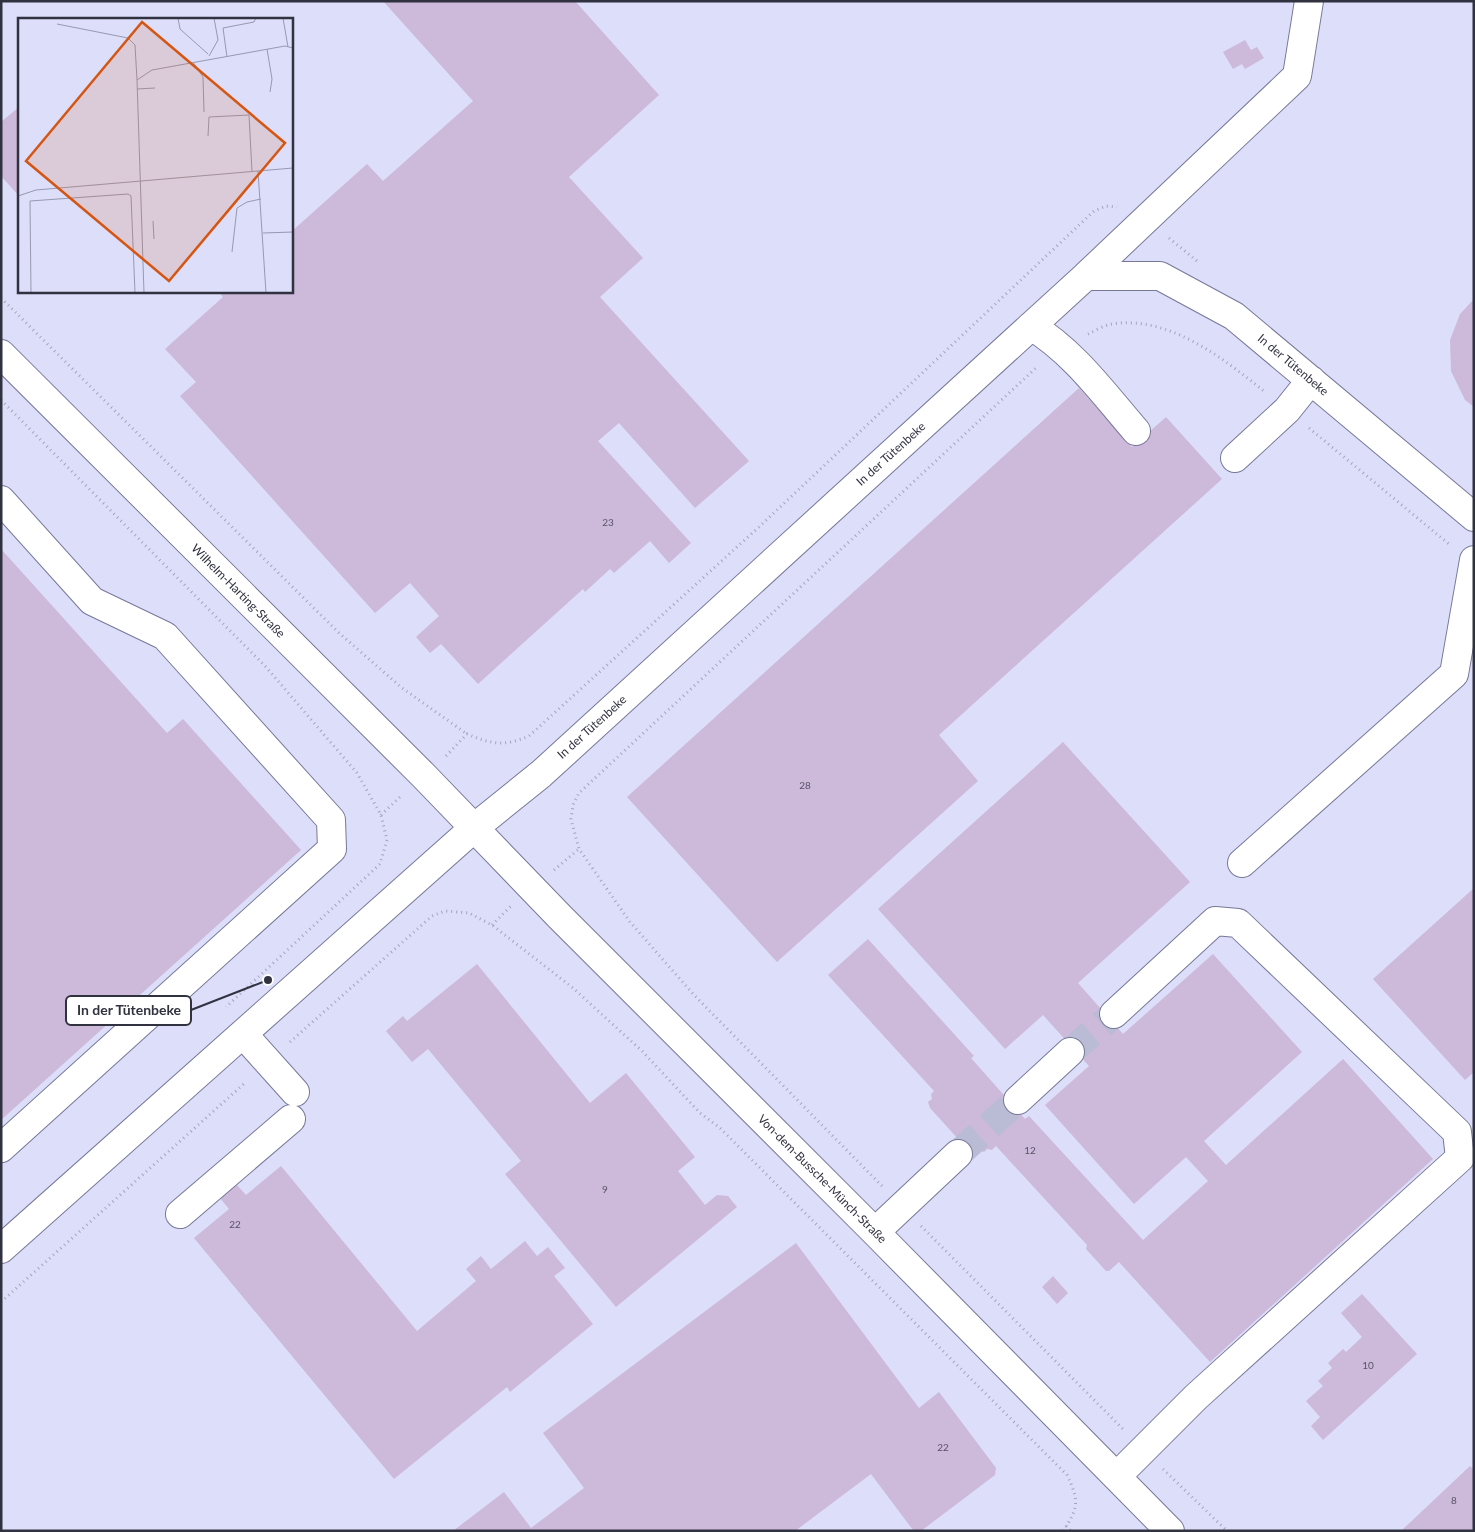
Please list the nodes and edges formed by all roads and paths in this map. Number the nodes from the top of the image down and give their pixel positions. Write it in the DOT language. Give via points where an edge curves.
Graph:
graph roads {
  1 [pos="1309,1"];
  2 [pos="1086,276"];
  3 [pos="1,298"];
  4 [pos="1031,326"];
  5 [pos="1062,347"];
  6 [pos="1,354"];
  7 [pos="1311,380"];
  8 [pos="1,400"];
  9 [pos="1288,410"];
  10 [pos="1136,431"];
  11 [pos="1235,458"];
  12 [pos="1,500"];
  13 [pos="1474,517"];
  14 [pos="1473,562"];
  15 [pos="467,734"];
  16 [pos="474,828"];
  17 [pos="1242,863"];
  18 [pos="224,1009"];
  19 [pos="1114,1014"];
  20 [pos="243,1034"];
  21 [pos="1070,1052"];
  22 [pos="268,1062"];
  23 [pos="295,1092"];
  24 [pos="1018,1100"];
  25 [pos="291,1119"];
  26 [pos="1,1148"];
  27 [pos="958,1154"];
  28 [pos="902,1207"];
  29 [pos="180,1214"];
  30 [pos="875,1232"];
  31 [pos="1,1249"];
  32 [pos="1,1302"];
  33 [pos="1143,1449"];
  34 [pos="1117,1476"];
  35 [pos="1155,1525"];
  36 [pos="1066,1526"];
  37 [pos="1063,1531"];
  38 [pos="1070,1531"];
  39 [pos="1227,1531"];
  1 -- 2 [label="street, In der Tütenbeke" via="1297,76"];
  2 -- 4 [label="street, In der Tütenbeke"];
  2 -- 7 [label="street, In der Tütenbeke" via="1160,276 1234,316"];
  3 -- 15 [label="path" via="338,632 402,688"];
  4 -- 5 [label="street"];
  4 -- 16 [label="street, In der Tütenbeke" via="541,774"];
  5 -- 9 [label="path" via="1112,324 1141,324 1171,332 1211,350"];
  5 -- 10 [label="street"];
  5 -- 28 [label="path" via="600,773 579,793 573,805 571,819 579,849 630,922 694,995"];
  6 -- 16 [label="street, Wilhelm-Harting-Straße"];
  7 -- 9 [label="street"];
  7 -- 13 [label="street, In der Tütenbeke"];
  8 -- 18 [label="path" via="266,667 357,773 380,815 387,840 380,864"];
  9 -- 11 [label="street"];
  9 -- 14 [label="path"];
  12 -- 26 [label="street" via="92,601 164,636 331,820 332,849"];
  14 -- 17 [label="street" via="1454,674"];
  16 -- 20 [label="street, In der Tütenbeke"];
  16 -- 30 [label="street, Von-dem-Bussche-Münch-Straße"];
  19 -- 33 [label="street" via="1215,921 1238,923 1458,1132 1460,1158"];
  20 -- 22 [label="street"];
  20 -- 31 [label="street, In der Tütenbeke"];
  21 -- 24 [label="street"];
  22 -- 23 [label="street"];
  22 -- 32 [label="path"];
  22 -- 36 [label="path" via="432,916 445,911 469,913 492,925 573,988 642,1051 700,1113 720,1128 1067,1476 1077,1496 1074,1516"];
  25 -- 29 [label="street"];
  27 -- 28 [label="street"];
  28 -- 30 [label="street"];
  28 -- 33 [label="path"];
  30 -- 34 [label="street, Von-dem-Bussche-Münch-Straße"];
  33 -- 34 [label="street"];
  33 -- 39 [label="path"];
  34 -- 35 [label="street, Von-dem-Bussche-Münch-Straße"];
  36 -- 37 [label="path"];
  36 -- 38 [label="path"];
}
